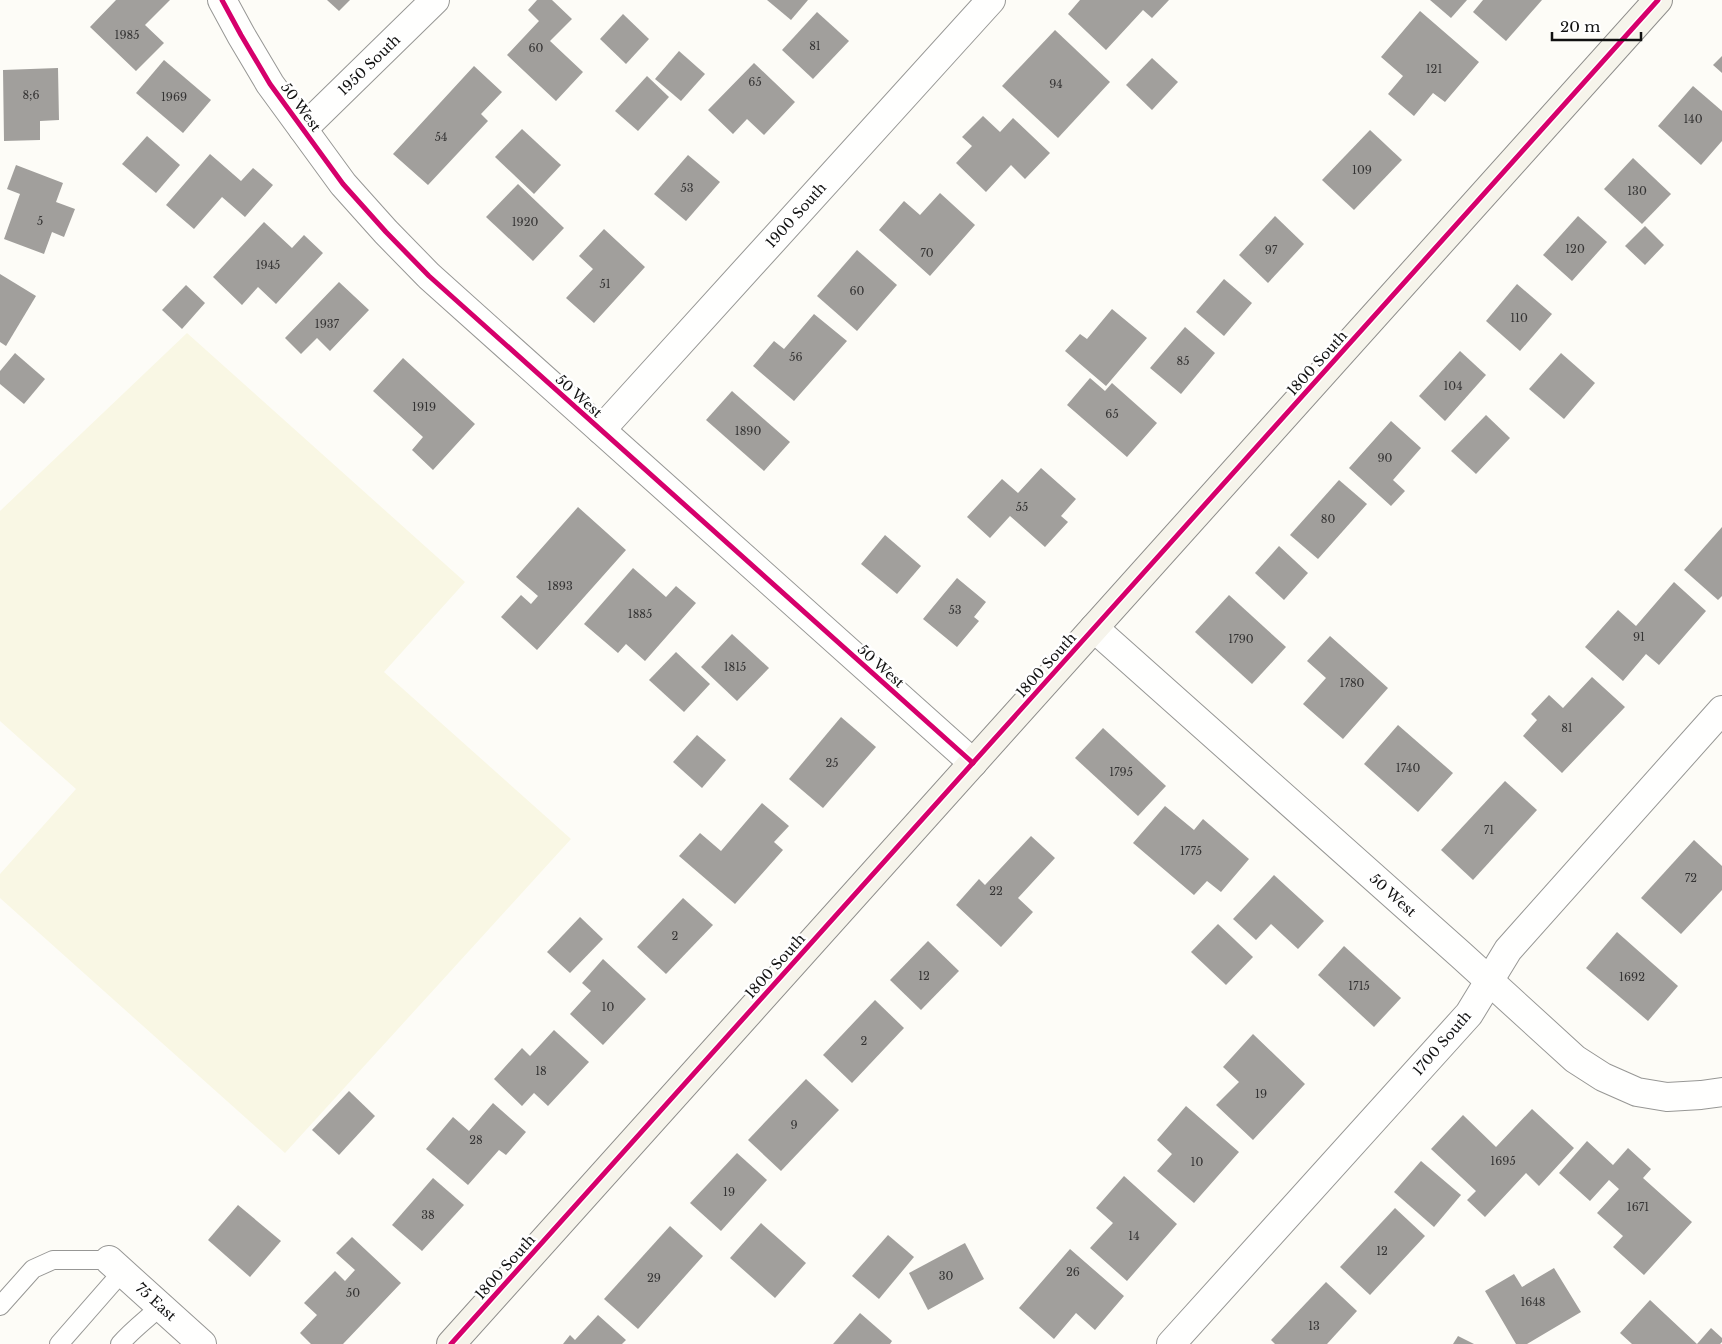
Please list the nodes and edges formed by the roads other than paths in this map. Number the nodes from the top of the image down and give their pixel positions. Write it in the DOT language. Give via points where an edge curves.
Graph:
graph roads {
  1 [pos="222,0"];
  2 [pos="435,0"];
  3 [pos="991,0"];
  4 [pos="1658,0"];
  5 [pos="303,129"];
  6 [pos="601,430"];
  7 [pos="1094,628"];
  8 [pos="1722,710"];
  9 [pos="973,763"];
  10 [pos="1489,981"];
  11 [pos="1722,1092"];
  12 [pos="116,1266"];
  13 [pos="0,1306"];
  14 [pos="161,1306"];
  15 [pos="58,1344"];
  16 [pos="120,1344"];
  17 [pos="202,1344"];
  18 [pos="450,1344"];
  19 [pos="1171,1344"];
  1 -- 5 [label="street, 50 West" via="270,84"];
  2 -- 5 [label="street, 1950 South"];
  3 -- 6 [label="street, 1900 South"];
  4 -- 7 [label="street, 1800 South"];
  5 -- 6 [label="street, 50 West" via="343,184 429,276"];
  6 -- 9 [label="street, 50 West"];
  7 -- 9 [label="street, 1800 South"];
  7 -- 10 [label="street, 50 West"];
  8 -- 10 [label="street, 1700 South" via="1508,950"];
  9 -- 18 [label="street, 1800 South"];
  10 -- 11 [label="street, 50 West" via="1575,1059 1603,1077 1637,1092 1667,1097"];
  10 -- 19 [label="street, 1700 South" via="1470,1014"];
  12 -- 13 [label="lane" via="53,1260 34,1269"];
  12 -- 14 [label="street, 75 East"];
  12 -- 15 [label="lane"];
  14 -- 16 [label="lane"];
  14 -- 17 [label="street, 75 East"];
}
